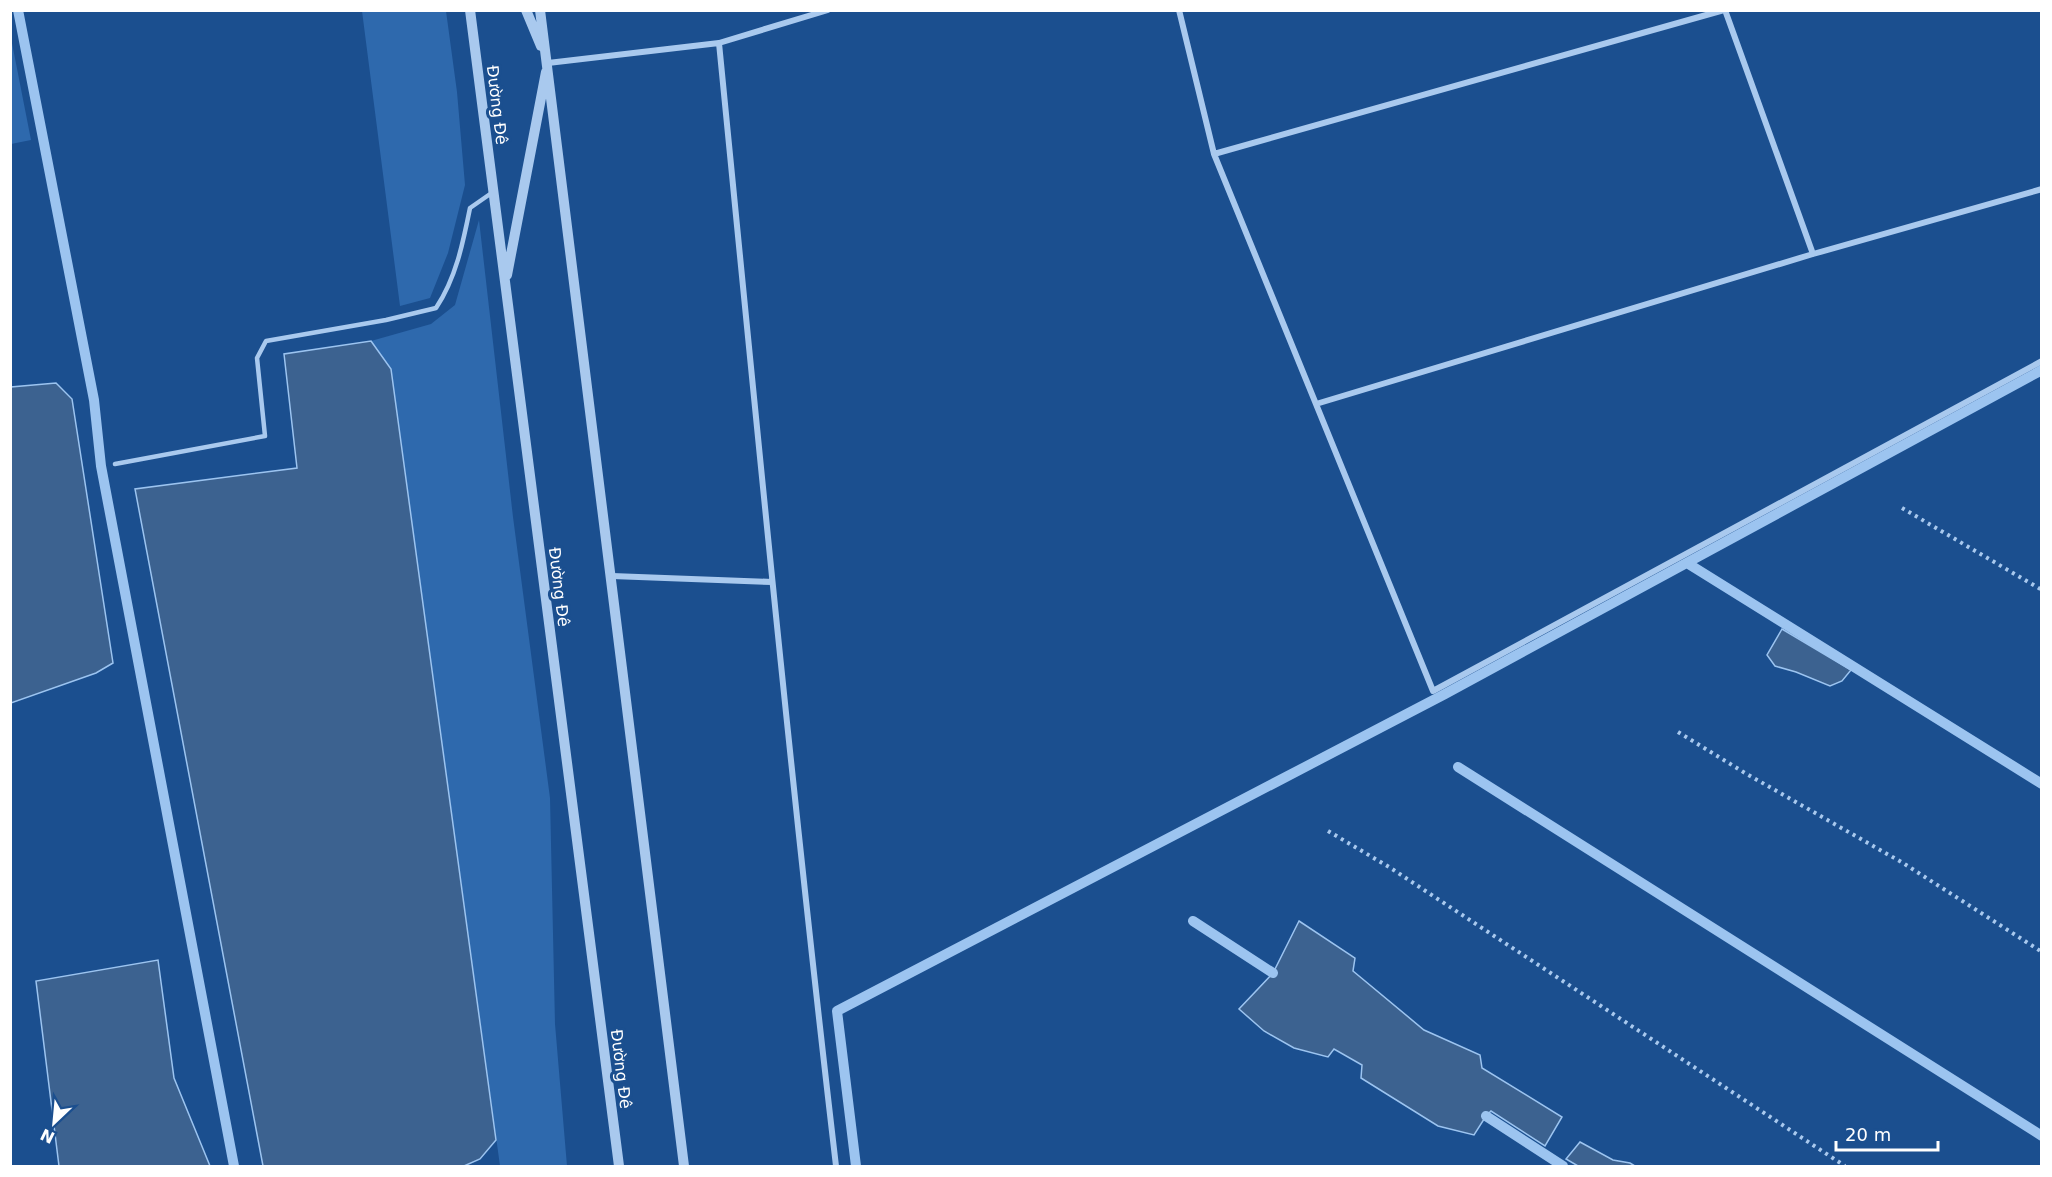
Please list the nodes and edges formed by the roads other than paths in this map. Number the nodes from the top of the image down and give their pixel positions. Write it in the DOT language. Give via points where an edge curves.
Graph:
graph roads {
  1 [pos="470,10"];
  2 [pos="526,10"];
  3 [pos="540,10"];
  4 [pos="828,10"];
  5 [pos="1179,10"];
  6 [pos="1725,10"];
  7 [pos="719,43"];
  8 [pos="548,63"];
  9 [pos="1214,154"];
  10 [pos="2042,189"];
  11 [pos="493,192"];
  12 [pos="1813,254"];
  13 [pos="505,284"];
  14 [pos="2042,361"];
  15 [pos="1316,404"];
  16 [pos="115,464"];
  17 [pos="612,576"];
  18 [pos="772,582"];
  19 [pos="619,1167"];
  20 [pos="684,1167"];
  21 [pos="836,1167"];
  1 -- 11 [label="street, Đường Đê"];
  2 -- 8 [label="street"];
  3 -- 8 [label="street"];
  4 -- 7 [label="street"];
  5 -- 9 [label="street"];
  6 -- 9 [label="street"];
  6 -- 12 [label="street"];
  7 -- 8 [label="street"];
  7 -- 18 [label="street"];
  8 -- 13 [label="street"];
  8 -- 17 [label="street"];
  9 -- 15 [label="street"];
  10 -- 12 [label="street"];
  11 -- 13 [label="street, Đường Đê"];
  11 -- 16 [label="lane" via="470,208 447,292 436,308 266,341 257,358 265,436"];
  12 -- 15 [label="street"];
  13 -- 19 [label="street, Đường Đê"];
  14 -- 15 [label="street" via="1433,691"];
  17 -- 18 [label="street"];
  17 -- 20 [label="street"];
  18 -- 21 [label="street"];
}
